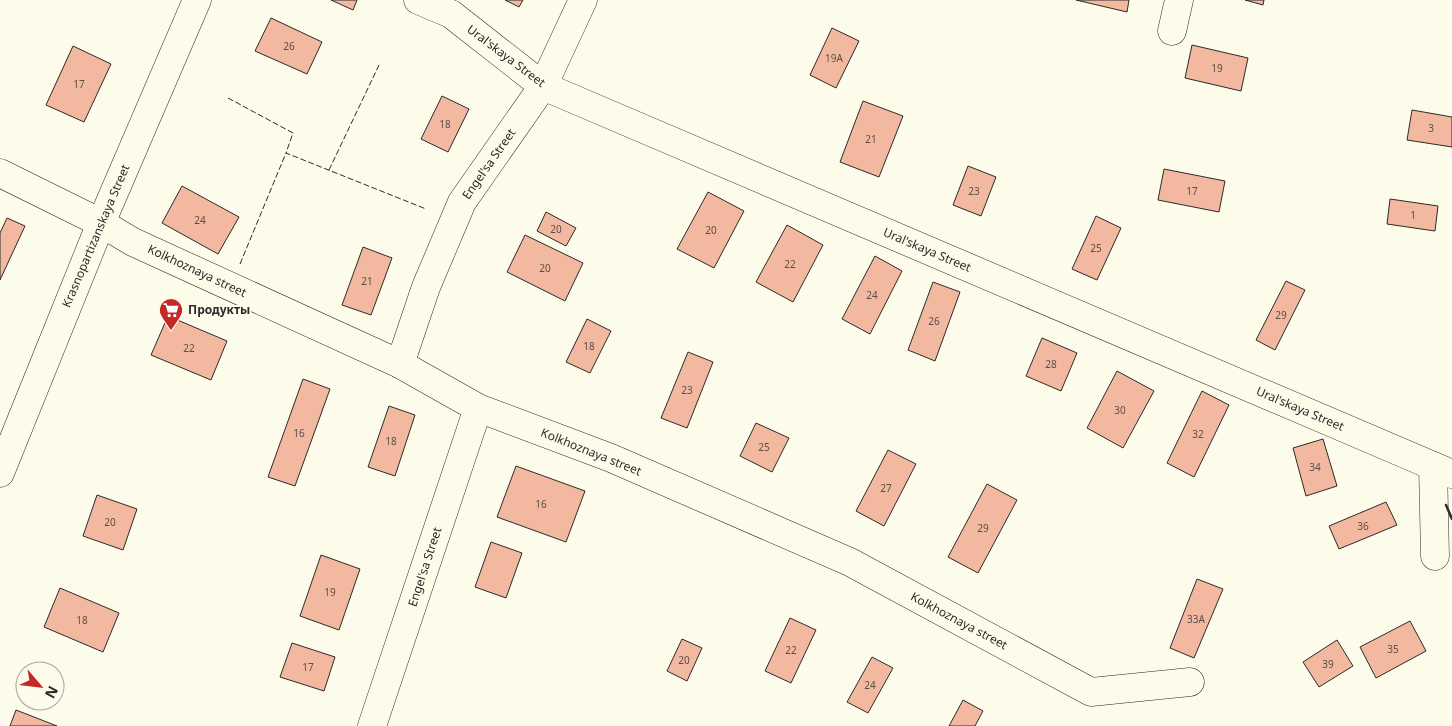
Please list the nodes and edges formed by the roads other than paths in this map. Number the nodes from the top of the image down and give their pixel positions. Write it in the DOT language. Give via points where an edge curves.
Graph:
graph roads {
  1 [pos="197,0"];
  2 [pos="418,0"];
  3 [pos="583,0"];
  4 [pos="1179,0"];
  5 [pos="1172,31"];
  6 [pos="543,86"];
  7 [pos="0,173"];
  8 [pos="100,223"];
  9 [pos="400,364"];
  10 [pos="478,408"];
  11 [pos="1442,470"];
  12 [pos="0,473"];
  13 [pos="1435,556"];
  14 [pos="1190,682"];
  15 [pos="372,726"];
  1 -- 8 [label="street, Krasnopartizanskaya Street"];
  2 -- 6 [label="street, Ural'skaya Street" via="452,14"];
  3 -- 6 [label="street, Engel'sa Street"];
  4 -- 5 [label="street"];
  6 -- 9 [label="street, Engel'sa Street" via="462,202 426,287"];
  6 -- 11 [label="street, Ural'skaya Street"];
  7 -- 8 [label="street, Kolkhoznaya street"];
  8 -- 9 [label="street, Kolkhoznaya street" via="134,242"];
  8 -- 12 [label="street, Krasnopartizanskaya Street"];
  9 -- 10 [label="street, Kolkhoznaya street"];
  10 -- 14 [label="street, Kolkhoznaya street" via="611,458 850,562 1092,692"];
  10 -- 15 [label="street, Engel'sa Street"];
  11 -- 13 [label="street"];
}
